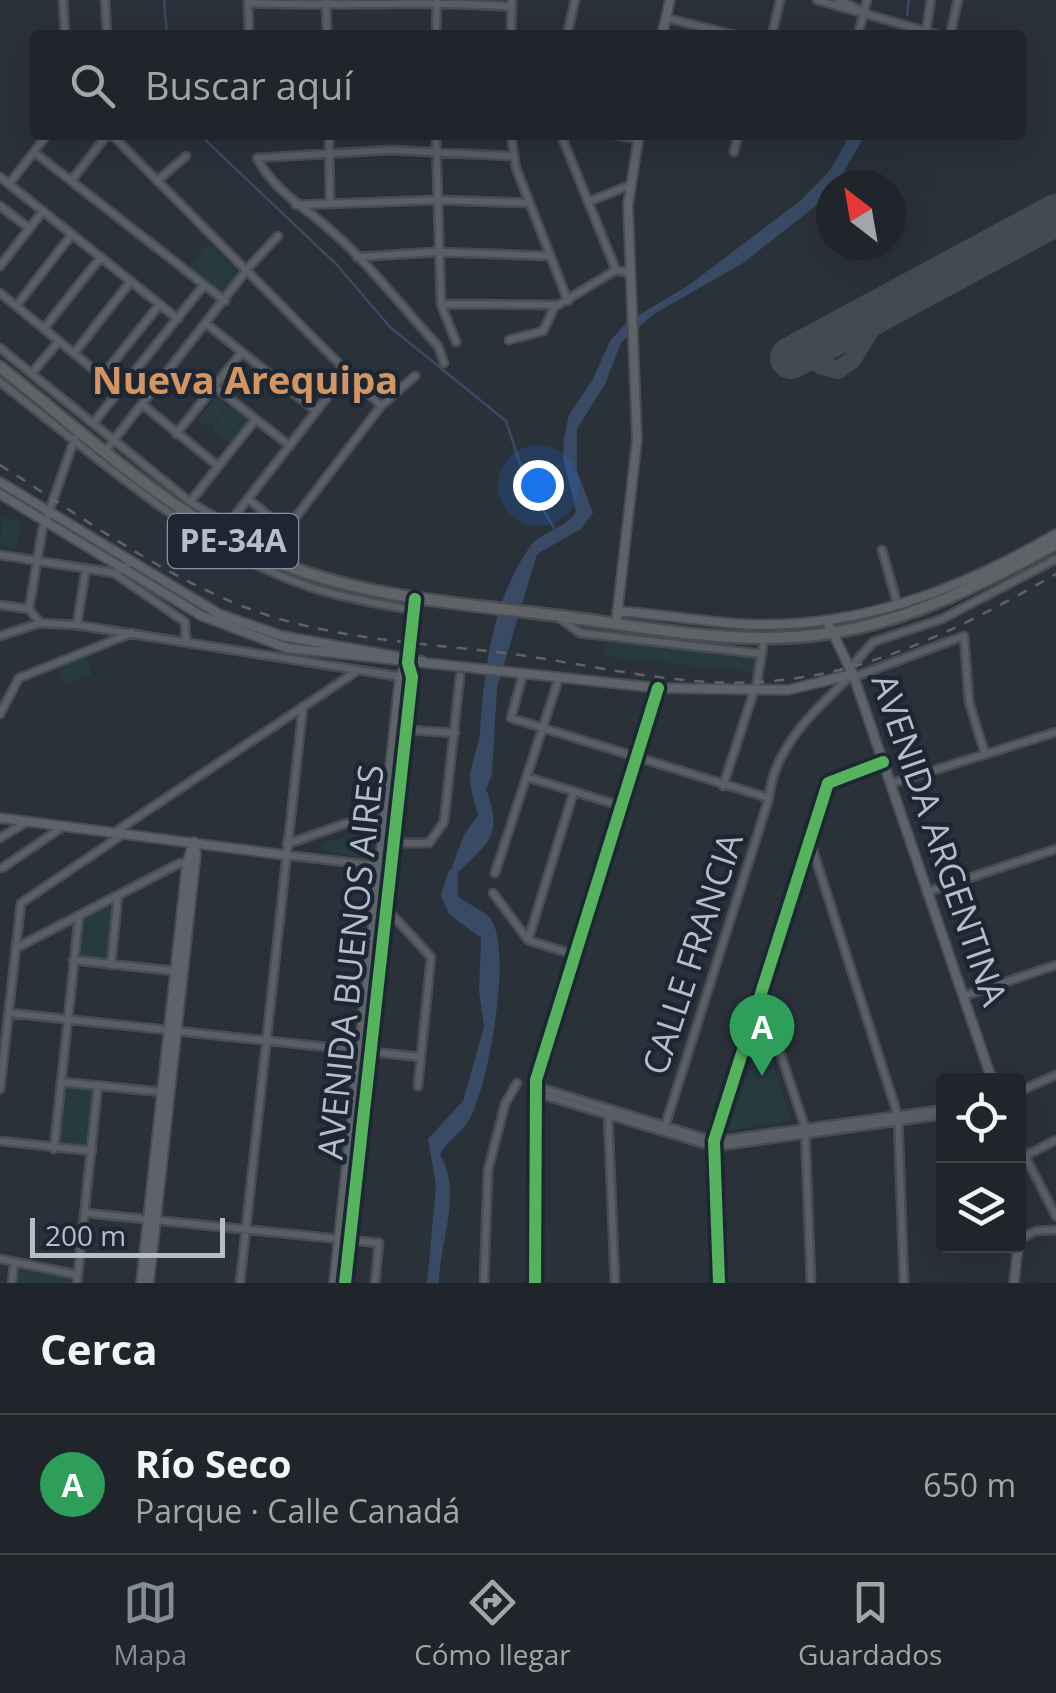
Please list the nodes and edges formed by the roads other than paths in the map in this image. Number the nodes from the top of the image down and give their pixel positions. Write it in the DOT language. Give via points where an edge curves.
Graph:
graph roads {
  1 [pos="63,0"];
  2 [pos="105,0"];
  3 [pos="575,0"];
  4 [pos="670,0"];
  5 [pos="780,0"];
  6 [pos="817,0"];
  7 [pos="839,0"];
  8 [pos="930,0"];
  9 [pos="958,0"];
  10 [pos="437,1"];
  11 [pos="248,2"];
  12 [pos="326,3"];
  13 [pos="512,4"];
  14 [pos="867,10"];
  15 [pos="666,18"];
  16 [pos="65,30"];
  17 [pos="107,30"];
  18 [pos="249,30"];
  19 [pos="327,30"];
  20 [pos="436,30"];
  21 [pos="511,30"];
  22 [pos="568,30"];
  23 [pos="663,30"];
  24 [pos="715,30"];
  25 [pos="773,30"];
  26 [pos="922,30"];
  27 [pos="926,30"];
  28 [pos="951,30"];
  29 [pos="43,140"];
  30 [pos="106,140"];
  31 [pos="115,140"];
  32 [pos="330,140"];
  33 [pos="436,140"];
  34 [pos="511,140"];
  35 [pos="563,140"];
  36 [pos="638,140"];
  37 [pos="737,140"];
  38 [pos="436,150"];
  39 [pos="34,152"];
  40 [pos="734,152"];
  41 [pos="330,155"];
  42 [pos="186,156"];
  43 [pos="512,156"];
  44 [pos="0,177"];
  45 [pos="71,181"];
  46 [pos="157,181"];
  47 [pos="9,184"];
  48 [pos="630,185"];
  49 [pos="438,200"];
  50 [pos="588,202"];
  51 [pos="529,203"];
  52 [pos="294,204"];
  53 [pos="330,204"];
  54 [pos="0,206"];
  55 [pos="43,211"];
  56 [pos="29,228"];
  57 [pos="72,234"];
  58 [pos="278,236"];
  59 [pos="439,254"];
  60 [pos="550,256"];
  61 [pos="101,257"];
  62 [pos="356,257"];
  63 [pos="0,266"];
  64 [pos="616,270"];
  65 [pos="248,272"];
  66 [pos="630,272"];
  67 [pos="131,281"];
  68 [pos="204,286"];
  69 [pos="0,293"];
  70 [pos="568,300"];
  71 [pos="225,301"];
  72 [pos="160,304"];
  73 [pos="442,304"];
  74 [pos="16,305"];
  75 [pos="555,306"];
  76 [pos="178,319"];
  77 [pos="208,325"];
  78 [pos="45,327"];
  79 [pos="509,340"];
  80 [pos="59,341"];
  81 [pos="456,342"];
  82 [pos="0,348"];
  83 [pos="75,352"];
  84 [pos="242,352"];
  85 [pos="444,364"];
  86 [pos="0,367"];
  87 [pos="32,373"];
  88 [pos="346,373"];
  89 [pos="103,375"];
  90 [pos="415,376"];
  91 [pos="0,382"];
  92 [pos="215,387"];
  93 [pos="120,391"];
  94 [pos="143,406"];
  95 [pos="380,406"];
  96 [pos="317,411"];
  97 [pos="255,420"];
  98 [pos="94,422"];
  99 [pos="76,434"];
  100 [pos="176,434"];
  101 [pos="114,440"];
  102 [pos="290,446"];
  103 [pos="106,450"];
  104 [pos="218,466"];
  105 [pos="0,482"];
  106 [pos="0,494"];
  107 [pos="248,499"];
  108 [pos="190,502"];
  109 [pos="52,512"];
  110 [pos="46,522"];
  111 [pos="226,527"];
  112 [pos="286,530"];
  113 [pos="1056,534"];
  114 [pos="1056,544"];
  115 [pos="882,550"];
  116 [pos="0,555"];
  117 [pos="1056,559"];
  118 [pos="36,560"];
  119 [pos="128,565"];
  120 [pos="86,568"];
  121 [pos="114,572"];
  122 [pos="937,599"];
  123 [pos="414,604"];
  124 [pos="0,605"];
  125 [pos="898,606"];
  126 [pos="29,609"];
  127 [pos="617,611"];
  128 [pos="558,616"];
  129 [pos="40,623"];
  130 [pos="616,624"];
  131 [pos="77,625"];
  132 [pos="830,627"];
  133 [pos="134,632"];
  134 [pos="0,636"];
  135 [pos="604,637"];
  136 [pos="764,639"];
  137 [pos="186,641"];
  138 [pos="762,654"];
  139 [pos="408,659"];
  140 [pos="355,672"];
  141 [pos="852,673"];
  142 [pos="518,674"];
  143 [pos="400,676"];
  144 [pos="460,676"];
  145 [pos="412,678"];
  146 [pos="559,678"];
  147 [pos="658,688"];
  148 [pos="753,690"];
  149 [pos="302,706"];
  150 [pos="1,710"];
  151 [pos="394,729"];
  152 [pos="406,730"];
  153 [pos="544,732"];
  154 [pos="1056,732"];
  155 [pos="455,733"];
  156 [pos="985,754"];
  157 [pos="637,759"];
  158 [pos="883,762"];
  159 [pos="527,777"];
  160 [pos="890,784"];
  161 [pos="723,786"];
  162 [pos="770,786"];
  163 [pos="574,791"];
  164 [pos="758,795"];
  165 [pos="769,798"];
  166 [pos="621,806"];
  167 [pos="397,816"];
  168 [pos="1,817"];
  169 [pos="385,817"];
  170 [pos="25,823"];
  171 [pos="64,826"];
  172 [pos="122,831"];
  173 [pos="0,838"];
  174 [pos="810,840"];
  175 [pos="194,842"];
  176 [pos="394,843"];
  177 [pos="287,844"];
  178 [pos="1056,849"];
  179 [pos="285,855"];
  180 [pos="191,863"];
  181 [pos="800,864"];
  182 [pos="378,866"];
  183 [pos="817,866"];
  184 [pos="390,867"];
  185 [pos="2,868"];
  186 [pos="495,873"];
  187 [pos="928,892"];
  188 [pos="492,893"];
  189 [pos="118,894"];
  190 [pos="385,906"];
  191 [pos="79,916"];
  192 [pos="528,940"];
  193 [pos="18,947"];
  194 [pos="576,955"];
  195 [pos="73,960"];
  196 [pos="1056,964"];
  197 [pos="111,965"];
  198 [pos="176,972"];
  199 [pos="760,993"];
  200 [pos="964,996"];
  201 [pos="8,1013"];
  202 [pos="67,1022"];
  203 [pos="173,1033"];
  204 [pos="267,1044"];
  205 [pos="358,1053"];
  206 [pos="370,1054"];
  207 [pos="420,1057"];
  208 [pos="990,1073"];
  209 [pos="1056,1075"];
  210 [pos="61,1082"];
  211 [pos="518,1082"];
  212 [pos="98,1085"];
  213 [pos="418,1086"];
  214 [pos="1026,1088"];
  215 [pos="0,1089"];
  216 [pos="536,1089"];
  217 [pos="162,1092"];
  218 [pos="608,1110"];
  219 [pos="936,1113"];
  220 [pos="898,1119"];
  221 [pos="665,1126"];
  222 [pos="805,1130"];
  223 [pos="1056,1140"];
  224 [pos="0,1142"];
  225 [pos="714,1144"];
  226 [pos="54,1149"];
  227 [pos="92,1151"];
  228 [pos="1026,1155"];
  229 [pos="1026,1158"];
  230 [pos="86,1213"];
  231 [pos="1056,1216"];
  232 [pos="152,1219"];
  233 [pos="246,1230"];
  234 [pos="1056,1230"];
  235 [pos="1026,1237"];
  236 [pos="338,1240"];
  237 [pos="350,1242"];
  238 [pos="1017,1253"];
  239 [pos="0,1259"];
  240 [pos="14,1264"];
  241 [pos="78,1279"];
  242 [pos="12,1283"];
  243 [pos="141,1283"];
  244 [pos="149,1283"];
  245 [pos="240,1283"];
  246 [pos="334,1283"];
  247 [pos="346,1283"];
  248 [pos="375,1283"];
  249 [pos="484,1283"];
  250 [pos="535,1283"];
  251 [pos="615,1283"];
  252 [pos="719,1283"];
  253 [pos="812,1283"];
  254 [pos="904,1283"];
  255 [pos="1014,1283"];
  1 -- 16 [label="street"];
  2 -- 17 [label="street"];
  3 -- 22 [label="street"];
  4 -- 15 [label="street"];
  5 -- 25 [label="street"];
  6 -- 14 [label="street"];
  7 -- 14 [label="street"];
  8 -- 27 [label="street"];
  9 -- 28 [label="street"];
  10 -- 12 [label="street"];
  10 -- 13 [label="street"];
  10 -- 20 [label="street"];
  11 -- 12 [label="street"];
  11 -- 18 [label="street"];
  12 -- 19 [label="street"];
  13 -- 21 [label="street"];
  14 -- 26 [label="street"];
  15 -- 23 [label="street"];
  15 -- 24 [label="street"];
  29 -- 39 [label="street"];
  30 -- 45 [label="street"];
  31 -- 46 [label="street"];
  32 -- 41 [label="street"];
  33 -- 38 [label="street"];
  34 -- 43 [label="street"];
  35 -- 50 [label="street"];
  36 -- 48 [label="street"];
  37 -- 40 [label="street"];
  38 -- 41 [label="street"];
  38 -- 43 [label="street"];
  38 -- 49 [label="street"];
  39 -- 45 [label="street"];
  39 -- 47 [label="street"];
  41 -- 52 [label="street" via="256,158"];
  41 -- 53 [label="street"];
  42 -- 46 [label="street"];
  43 -- 51 [label="street"];
  44 -- 47 [label="street"];
  45 -- 68 [label="street"];
  46 -- 65 [label="street"];
  47 -- 55 [label="street"];
  48 -- 50 [label="street"];
  48 -- 66 [label="street"];
  49 -- 51 [label="street"];
  49 -- 53 [label="street"];
  49 -- 59 [label="street"];
  50 -- 64 [label="street"];
  51 -- 60 [label="street"];
  52 -- 53 [label="street"];
  52 -- 62 [label="street"];
  54 -- 56 [label="street"];
  55 -- 56 [label="street"];
  55 -- 57 [label="street"];
  56 -- 63 [label="street"];
  57 -- 61 [label="street"];
  57 -- 74 [label="street"];
  58 -- 65 [label="street"];
  59 -- 60 [label="street"];
  59 -- 62 [label="street"];
  59 -- 73 [label="street"];
  60 -- 70 [label="street"];
  61 -- 67 [label="street"];
  61 -- 78 [label="street"];
  62 -- 85 [label="street" via="438,346"];
  64 -- 66 [label="street"];
  64 -- 70 [label="street"];
  65 -- 71 [label="street"];
  65 -- 88 [label="street"];
  66 -- 127 [label="street" via="637,440"];
  67 -- 72 [label="street"];
  67 -- 83 [label="street"];
  68 -- 71 [label="street"];
  68 -- 76 [label="street"];
  69 -- 74 [label="street"];
  70 -- 75 [label="street"];
  71 -- 77 [label="street"];
  72 -- 76 [label="street"];
  72 -- 89 [label="street"];
  73 -- 75 [label="street"];
  73 -- 81 [label="street"];
  74 -- 78 [label="street"];
  75 -- 79 [label="street" via="543,331"];
  76 -- 93 [label="street"];
  77 -- 84 [label="street"];
  77 -- 94 [label="street"];
  78 -- 80 [label="street"];
  80 -- 83 [label="street"];
  80 -- 87 [label="street"];
  82 -- 87 [label="street"];
  83 -- 89 [label="street"];
  84 -- 92 [label="street"];
  84 -- 96 [label="street"];
  86 -- 99 [label="highway, PE-34A"];
  87 -- 98 [label="street"];
  88 -- 95 [label="street"];
  88 -- 96 [label="street"];
  89 -- 93 [label="street"];
  90 -- 95 [label="street"];
  91 -- 99 [label="street"];
  92 -- 97 [label="street"];
  92 -- 100 [label="street"];
  93 -- 98 [label="street"];
  94 -- 100 [label="street"];
  94 -- 101 [label="street"];
  95 -- 112 [label="street"];
  96 -- 102 [label="street"];
  97 -- 102 [label="street"];
  97 -- 104 [label="street"];
  98 -- 101 [label="street"];
  99 -- 103 [label="highway, PE-34A"];
  99 -- 109 [label="street"];
  99 -- 123 [label="street" via="172,517 280,576 332,594"];
  100 -- 104 [label="street"];
  101 -- 103 [label="street"];
  101 -- 108 [label="street"];
  102 -- 107 [label="street"];
  103 -- 123 [label="highway, PE-34A" via="194,518 249,549 337,584"];
  104 -- 108 [label="street"];
  105 -- 109 [label="street"];
  106 -- 110 [label="street"];
  107 -- 111 [label="street"];
  107 -- 112 [label="street"];
  108 -- 111 [label="street"];
  109 -- 110 [label="street"];
  109 -- 119 [label="street"];
  110 -- 118 [label="street"];
  110 -- 119 [label="street"];
  111 -- 112 [label="street" via="260,542"];
  113 -- 122 [label="street"];
  114 -- 122 [label="highway, PE-34A"];
  115 -- 125 [label="street"];
  116 -- 118 [label="street"];
  117 -- 141 [label="street" via="942,619 874,642"];
  118 -- 120 [label="street"];
  118 -- 126 [label="street"];
  119 -- 121 [label="street"];
  119 -- 139 [label="street" via="202,616 256,639 315,653"];
  120 -- 121 [label="street"];
  120 -- 131 [label="street"];
  121 -- 137 [label="street" via="184,622"];
  122 -- 125 [label="street"];
  122 -- 132 [label="highway, PE-34A"];
  123 -- 128 [label="highway, PE-34A"];
  123 -- 139 [label="street"];
  124 -- 126 [label="street"];
  125 -- 132 [label="street"];
  126 -- 129 [label="street"];
  127 -- 130 [label="street"];
  127 -- 132 [label="street"];
  128 -- 130 [label="highway, PE-34A"];
  128 -- 135 [label="street" via="580,634"];
  129 -- 131 [label="street"];
  129 -- 134 [label="street"];
  130 -- 135 [label="street"];
  130 -- 136 [label="highway, PE-34A"];
  131 -- 133 [label="street"];
  132 -- 136 [label="highway, PE-34A"];
  132 -- 141 [label="street, AVENIDA ARGENTINA"];
  133 -- 137 [label="street"];
  133 -- 150 [label="street" via="19,678"];
  135 -- 138 [label="street"];
  136 -- 138 [label="street"];
  137 -- 140 [label="street"];
  138 -- 148 [label="street"];
  139 -- 142 [label="street"];
  139 -- 143 [label="street, AVENIDA BUENOS AIRES"];
  139 -- 145 [label="street, AVENIDA BUENOS AIRES"];
  140 -- 143 [label="street"];
  140 -- 149 [label="street"];
  141 -- 148 [label="street" via="788,690"];
  141 -- 156 [label="street" via="967,638 969,702"];
  141 -- 158 [label="street, AVENIDA ARGENTINA"];
  141 -- 162 [label="street" via="798,733"];
  142 -- 146 [label="street"];
  142 -- 153 [label="street" via="509,716"];
  143 -- 145 [label="street"];
  143 -- 151 [label="street, AVENIDA BUENOS AIRES"];
  144 -- 155 [label="street"];
  145 -- 152 [label="street, AVENIDA BUENOS AIRES"];
  146 -- 147 [label="street"];
  146 -- 153 [label="street"];
  147 -- 148 [label="street"];
  147 -- 157 [label="street"];
  148 -- 161 [label="street"];
  149 -- 172 [label="street"];
  149 -- 177 [label="street"];
  151 -- 152 [label="street"];
  151 -- 169 [label="street, AVENIDA BUENOS AIRES"];
  152 -- 155 [label="street"];
  152 -- 167 [label="street, AVENIDA BUENOS AIRES"];
  153 -- 157 [label="street"];
  153 -- 159 [label="street"];
  154 -- 156 [label="street"];
  155 -- 176 [label="street" via="444,822 429,843"];
  156 -- 160 [label="street"];
  157 -- 161 [label="street"];
  157 -- 166 [label="street"];
  158 -- 160 [label="street, AVENIDA ARGENTINA"];
  158 -- 174 [label="street" via="828,783"];
  159 -- 163 [label="street"];
  159 -- 186 [label="street"];
  160 -- 187 [label="street, AVENIDA ARGENTINA"];
  161 -- 164 [label="street"];
  162 -- 164 [label="street"];
  162 -- 165 [label="street, CALLE FRANCIA"];
  163 -- 166 [label="street"];
  163 -- 192 [label="street"];
  164 -- 165 [label="street"];
  165 -- 221 [label="street, CALLE FRANCIA"];
  166 -- 194 [label="street"];
  167 -- 169 [label="street"];
  167 -- 176 [label="street, AVENIDA BUENOS AIRES"];
  168 -- 170 [label="street"];
  169 -- 177 [label="street"];
  169 -- 182 [label="street, AVENIDA BUENOS AIRES"];
  170 -- 171 [label="street"];
  170 -- 173 [label="street"];
  171 -- 172 [label="street"];
  171 -- 185 [label="street"];
  172 -- 175 [label="street"];
  172 -- 193 [label="street" via="21,902"];
  174 -- 181 [label="street"];
  174 -- 183 [label="street"];
  175 -- 179 [label="street"];
  175 -- 180 [label="street"];
  176 -- 184 [label="street, AVENIDA BUENOS AIRES"];
  177 -- 179 [label="street"];
  178 -- 187 [label="street"];
  179 -- 182 [label="street"];
  179 -- 204 [label="street"];
  180 -- 189 [label="street"];
  180 -- 198 [label="street"];
  180 -- 203 [label="street"];
  181 -- 183 [label="street"];
  181 -- 199 [label="street"];
  182 -- 184 [label="street"];
  182 -- 205 [label="street, AVENIDA BUENOS AIRES"];
  183 -- 220 [label="street"];
  184 -- 190 [label="street, AVENIDA BUENOS AIRES"];
  187 -- 200 [label="street, AVENIDA ARGENTINA"];
  188 -- 192 [label="street"];
  189 -- 191 [label="street"];
  189 -- 197 [label="street"];
  190 -- 206 [label="street, AVENIDA BUENOS AIRES"];
  190 -- 207 [label="street" via="431,957"];
  191 -- 193 [label="street"];
  191 -- 195 [label="street"];
  192 -- 194 [label="street"];
  193 -- 201 [label="street"];
  194 -- 216 [label="street"];
  195 -- 197 [label="street"];
  195 -- 202 [label="street"];
  196 -- 200 [label="street"];
  197 -- 198 [label="street"];
  198 -- 203 [label="street"];
  199 -- 222 [label="street"];
  199 -- 225 [label="street"];
  200 -- 208 [label="street, AVENIDA ARGENTINA"];
  201 -- 202 [label="street"];
  201 -- 215 [label="street"];
  202 -- 203 [label="street"];
  202 -- 210 [label="street"];
  203 -- 204 [label="street"];
  203 -- 217 [label="street"];
  203 -- 232 [label="street"];
  204 -- 205 [label="street"];
  204 -- 233 [label="street"];
  205 -- 206 [label="street"];
  205 -- 236 [label="street, AVENIDA BUENOS AIRES"];
  206 -- 207 [label="street"];
  206 -- 237 [label="street, AVENIDA BUENOS AIRES"];
  207 -- 213 [label="street"];
  209 -- 214 [label="street"];
  210 -- 212 [label="street"];
  210 -- 226 [label="street"];
  211 -- 249 [label="street" via="505,1104 488,1170"];
  212 -- 217 [label="street"];
  212 -- 227 [label="street"];
  216 -- 218 [label="street"];
  216 -- 250 [label="street"];
  217 -- 232 [label="street"];
  218 -- 221 [label="street"];
  218 -- 225 [label="street"];
  218 -- 251 [label="street"];
  219 -- 220 [label="street"];
  220 -- 222 [label="street"];
  220 -- 254 [label="street"];
  221 -- 225 [label="street"];
  222 -- 225 [label="street"];
  222 -- 253 [label="street"];
  223 -- 228 [label="street"];
  224 -- 226 [label="street"];
  225 -- 252 [label="street"];
  226 -- 227 [label="street"];
  227 -- 230 [label="street"];
  229 -- 231 [label="street"];
  230 -- 232 [label="street"];
  230 -- 241 [label="street"];
  232 -- 233 [label="street"];
  232 -- 243 [label="street"];
  232 -- 244 [label="street"];
  233 -- 236 [label="street"];
  233 -- 245 [label="street"];
  234 -- 235 [label="street"];
  236 -- 237 [label="street"];
  236 -- 246 [label="street, AVENIDA BUENOS AIRES"];
  237 -- 247 [label="street, AVENIDA BUENOS AIRES"];
  237 -- 248 [label="street" via="379,1243"];
  238 -- 255 [label="street"];
  239 -- 240 [label="street"];
  240 -- 241 [label="street"];
  240 -- 242 [label="street"];
}
